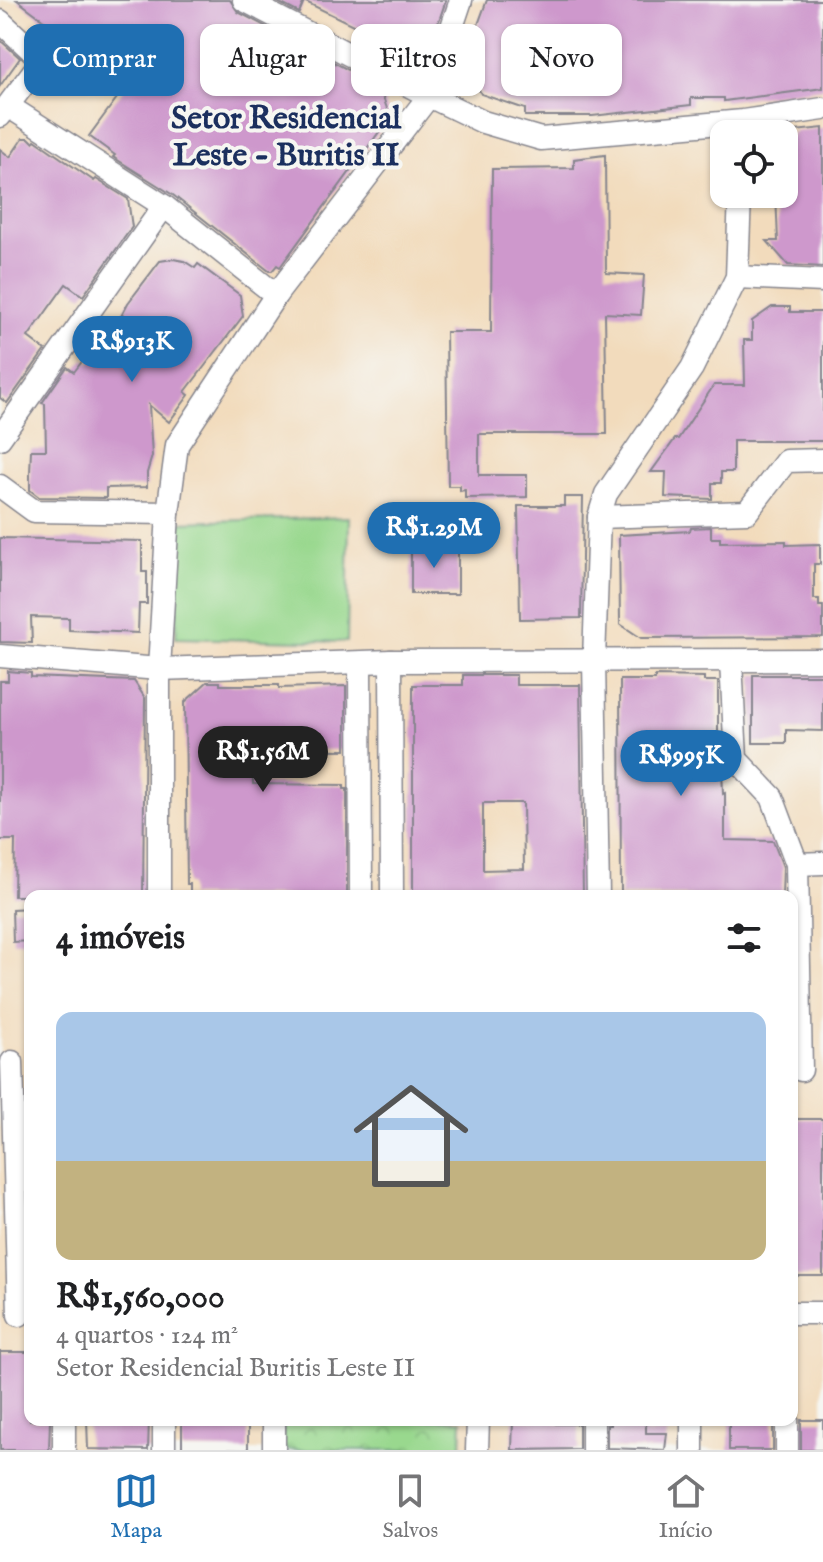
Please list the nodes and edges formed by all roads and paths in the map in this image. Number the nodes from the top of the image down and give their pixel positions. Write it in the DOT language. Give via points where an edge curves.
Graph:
graph roads {
  1 [pos="244,0"];
  2 [pos="461,0"];
  3 [pos="0,21"];
  4 [pos="453,24"];
  5 [pos="351,56"];
  6 [pos="429,96"];
  7 [pos="823,109"];
  8 [pos="4,111"];
  9 [pos="776,120"];
  10 [pos="710,130"];
  11 [pos="164,206"];
  12 [pos="739,208"];
  13 [pos="737,277"];
  14 [pos="823,281"];
  15 [pos="276,295"];
  16 [pos="0,438"];
  17 [pos="823,460"];
  18 [pos="0,486"];
  19 [pos="168,513"];
  20 [pos="599,517"];
  21 [pos="0,656"];
  22 [pos="594,660"];
  23 [pos="823,660"];
  24 [pos="391,661"];
  25 [pos="731,661"];
  26 [pos="360,663"];
  27 [pos="159,669"];
  28 [pos="823,863"];
  29 [pos="797,864"];
  30 [pos="159,890"];
  31 [pos="361,890"];
  32 [pos="392,890"];
  33 [pos="598,890"];
  34 [pos="14,1062"];
  35 [pos="805,1070"];
  36 [pos="798,1313"];
  37 [pos="823,1313"];
  38 [pos="16,1315"];
  39 [pos="64,1426"];
  40 [pos="164,1426"];
  41 [pos="274,1426"];
  42 [pos="478,1426"];
  43 [pos="593,1426"];
  44 [pos="692,1426"];
  45 [pos="787,1426"];
  46 [pos="64,1450"];
  47 [pos="164,1450"];
  48 [pos="274,1450"];
  49 [pos="477,1450"];
  50 [pos="593,1450"];
  51 [pos="692,1450"];
  52 [pos="787,1450"];
  1 -- 5 [label="street"];
  2 -- 4 [label="street"];
  3 -- 8 [label="street" via="42,60"];
  6 -- 10 [label="street" via="483,122 541,139"];
  6 -- 15 [label="street"];
  7 -- 9 [label="street"];
  8 -- 11 [label="street"];
  11 -- 15 [label="street"];
  11 -- 16 [label="street"];
  12 -- 13 [label="street"];
  13 -- 14 [label="street"];
  13 -- 20 [label="street" via="692,368 606,494"];
  15 -- 19 [label="street" via="177,445"];
  17 -- 20 [label="street" via="786,461 747,512"];
  18 -- 19 [label="street" via="34,511"];
  19 -- 27 [label="street"];
  20 -- 22 [label="street"];
  21 -- 27 [label="street"];
  22 -- 24 [label="street"];
  22 -- 25 [label="street"];
  22 -- 33 [label="street"];
  23 -- 25 [label="street"];
  24 -- 26 [label="street"];
  24 -- 32 [label="street"];
  25 -- 29 [label="street" via="736,759 772,797"];
  26 -- 27 [label="street"];
  26 -- 31 [label="street"];
  27 -- 30 [label="street"];
  28 -- 29 [label="street"];
  29 -- 35 [label="street"];
  34 -- 38 [label="street"];
  36 -- 37 [label="street"];
  39 -- 46 [label="street"];
  40 -- 47 [label="street"];
  41 -- 48 [label="street"];
  42 -- 49 [label="street"];
  43 -- 50 [label="street"];
  44 -- 51 [label="street"];
  45 -- 52 [label="street"];
}
